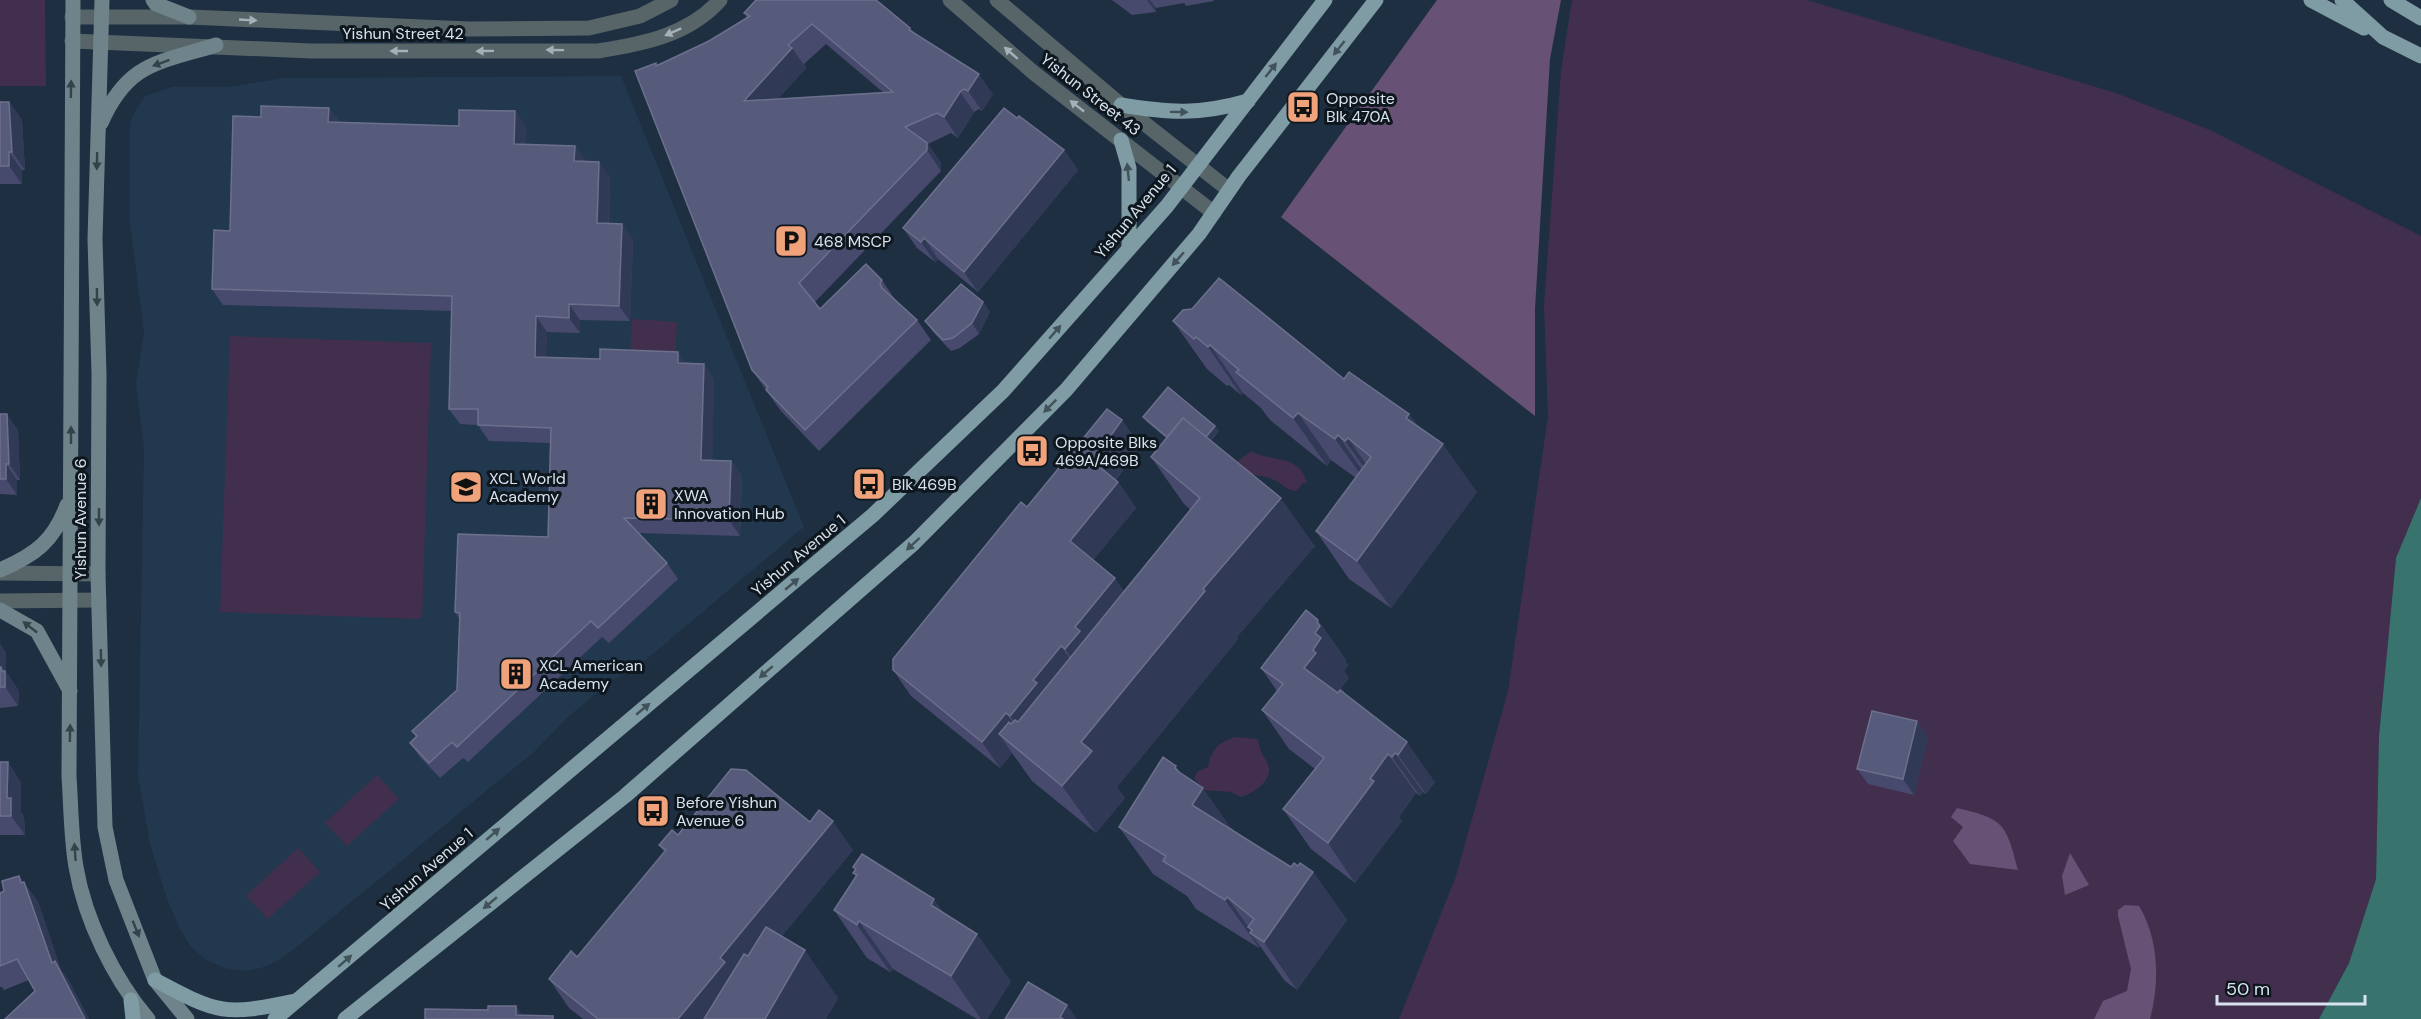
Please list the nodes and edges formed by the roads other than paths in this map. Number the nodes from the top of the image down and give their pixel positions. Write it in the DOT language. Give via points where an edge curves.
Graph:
graph roads {
  1 [pos="73,0"];
  2 [pos="102,0"];
  3 [pos="153,0"];
  4 [pos="671,0"];
  5 [pos="720,0"];
  6 [pos="950,0"];
  7 [pos="997,0"];
  8 [pos="1325,0"];
  9 [pos="1376,0"];
  10 [pos="2311,0"];
  11 [pos="2342,0"];
  12 [pos="2391,0"];
  13 [pos="72,17"];
  14 [pos="102,17"];
  15 [pos="189,17"];
  16 [pos="2421,18"];
  17 [pos="2383,37"];
  18 [pos="72,41"];
  19 [pos="101,42"];
  20 [pos="216,45"];
  21 [pos="2421,56"];
  22 [pos="1248,101"];
  23 [pos="1121,105"];
  24 [pos="98,130"];
  25 [pos="1121,140"];
  26 [pos="1197,166"];
  27 [pos="1181,187"];
  28 [pos="1229,190"];
  29 [pos="1214,213"];
  30 [pos="1129,247"];
  31 [pos="71,494"];
  32 [pos="0,571"];
  33 [pos="72,574"];
  34 [pos="98,574"];
  35 [pos="99,600"];
  36 [pos="0,601"];
  37 [pos="72,601"];
  38 [pos="0,610"];
  39 [pos="70,691"];
  40 [pos="155,980"];
  41 [pos="301,999"];
  42 [pos="131,1000"];
  43 [pos="133,1019"];
  44 [pos="148,1019"];
  45 [pos="187,1019"];
  46 [pos="275,1019"];
  47 [pos="345,1019"];
  1 -- 13 [label="main road, Yishun Avenue 6"];
  2 -- 14 [label="main road, Yishun Avenue 6"];
  3 -- 15 [label="main road"];
  15 -- 4 [label="street, Yishun Street 42, one-way" via="469,29 589,28 640,16"];
  5 -- 20 [label="street, Yishun Street 42, one-way" via="706,16 670,34 642,44 598,51 311,51"];
  25 -- 6 [label="street, Yishun Street 43, one-way" via="1034,73"];
  7 -- 23 [label="street, Yishun Street 43"];
  22 -- 8 [label="main road, Yishun Avenue 1, one-way"];
  9 -- 28 [label="main road, one-way"];
  10 -- 17 [label="main road"];
  11 -- 17 [label="main road"];
  12 -- 16 [label="main road"];
  13 -- 14 [label="street, Yishun Street 42"];
  13 -- 18 [label="main road, Yishun Avenue 6"];
  14 -- 15 [label="street, Yishun Street 42"];
  14 -- 19 [label="main road, Yishun Avenue 6"];
  17 -- 21 [label="main road"];
  18 -- 19 [label="street, Yishun Street 42"];
  31 -- 18 [label="main road, Yishun Avenue 6, one-way"];
  19 -- 20 [label="street, Yishun Street 42"];
  19 -- 24 [label="main road, Yishun Avenue 6"];
  20 -- 24 [label="main road, one-way" via="133,75 110,102"];
  23 -- 22 [label="main road, one-way" via="1190,112 1213,111"];
  22 -- 26 [label="main road, Yishun Avenue 1"];
  23 -- 26 [label="street, Yishun Street 43"];
  24 -- 34 [label="main road, Yishun Avenue 6, one-way"];
  25 -- 27 [label="street, Yishun Street 43"];
  30 -- 25 [label="main road, one-way" via="1129,168"];
  26 -- 27 [label="main road, Yishun Avenue 1"];
  26 -- 28 [label="street, Yishun Street 43"];
  27 -- 29 [label="street, Yishun Street 43"];
  27 -- 30 [label="main road, Yishun Avenue 1"];
  28 -- 29 [label="main road"];
  29 -- 47 [label="main road, one-way" via="1066,390 914,543 625,796"];
  41 -- 30 [label="main road, Yishun Avenue 1, one-way" via="873,515 1003,391"];
  31 -- 32 [label="main road" via="59,527 44,545"];
  31 -- 33 [label="main road, Yishun Avenue 6"];
  32 -- 33 [label="street"];
  33 -- 34 [label="street"];
  33 -- 37 [label="main road, Yishun Avenue 6"];
  34 -- 35 [label="main road, Yishun Avenue 6"];
  35 -- 37 [label="street"];
  35 -- 40 [label="main road, Yishun Avenue 6, one-way" via="105,827 116,879"];
  36 -- 37 [label="street"];
  37 -- 39 [label="main road, Yishun Avenue 6"];
  39 -- 38 [label="main road, one-way" via="37,631"];
  42 -- 39 [label="main road, Yishun Avenue 6, one-way" via="113,970 76,868 69,776"];
  40 -- 41 [label="main road" via="202,1005 223,1011 246,1011"];
  40 -- 45 [label="main road, Yishun Avenue 6"];
  41 -- 46 [label="main road, Yishun Avenue 1"];
  42 -- 43 [label="main road"];
  42 -- 44 [label="main road, Yishun Avenue 6"];
}
